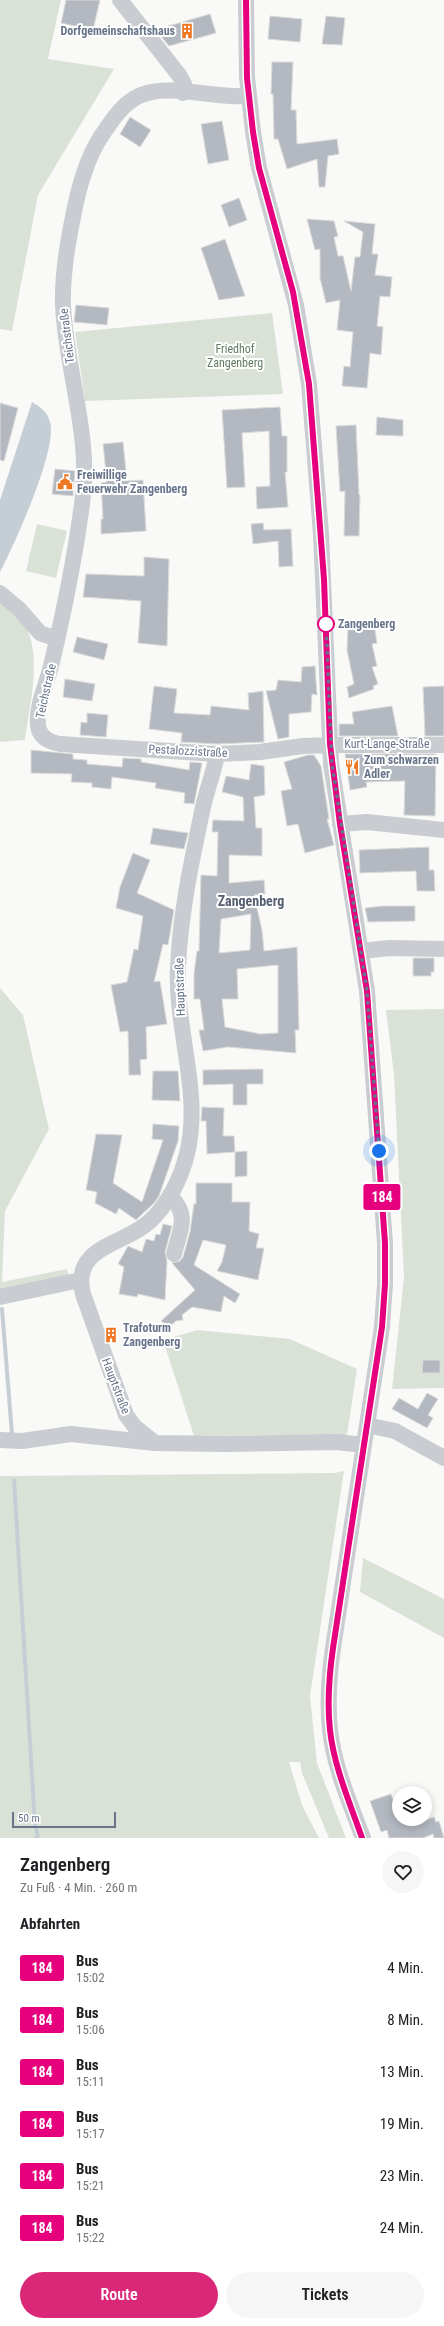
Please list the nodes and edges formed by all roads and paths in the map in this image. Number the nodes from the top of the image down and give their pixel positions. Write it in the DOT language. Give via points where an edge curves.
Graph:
graph roads {
  1 [pos="120,0"];
  2 [pos="246,0"];
  3 [pos="183,93"];
  4 [pos="249,96"];
  5 [pos="0,593"];
  6 [pos="57,639"];
  7 [pos="47,740"];
  8 [pos="330,744"];
  9 [pos="444,745"];
  10 [pos="217,754"];
  11 [pos="340,824"];
  12 [pos="444,830"];
  13 [pos="444,949"];
  14 [pos="361,951"];
  15 [pos="170,1196"];
  16 [pos="174,1254"];
  17 [pos="80,1280"];
  18 [pos="0,1297"];
  19 [pos="367,1425"];
  20 [pos="0,1440"];
  21 [pos="155,1443"];
  22 [pos="364,1445"];
  23 [pos="444,1458"];
  24 [pos="362,1838"];
  1 -- 3 [label="street" via="180,75 184,84"];
  2 -- 4 [label="street"];
  3 -- 4 [label="street, Teichstraße"];
  3 -- 6 [label="street, Teichstraße" via="150,92 125,105 108,126 94,150 77,198 64,266 63,307 79,421 84,490"];
  4 -- 8 [label="street" via="259,168 290,279 306,362 322,534"];
  5 -- 6 [label="street" via="19,608 40,633"];
  6 -- 7 [label="street, Teichstraße" via="38,718 40,730"];
  7 -- 10 [label="street, Pestalozzistraße" via="60,744"];
  8 -- 9 [label="street, Kurt-Lange-Straße"];
  8 -- 10 [label="street, Pestalozzistraße"];
  8 -- 11 [label="street"];
  10 -- 15 [label="street, Hauptstraße" via="203,807 179,952 178,999 190,1095 191,1129 187,1154"];
  11 -- 12 [label="street" via="368,822"];
  11 -- 14 [label="street"];
  13 -- 14 [label="street" via="389,948"];
  14 -- 19 [label="street" via="374,1063 385,1264 384,1306"];
  15 -- 16 [label="street" via="182,1211"];
  15 -- 17 [label="street, Hauptstraße" via="148,1223 95,1253 87,1262"];
  17 -- 18 [label="street"];
  17 -- 21 [label="street, Hauptstraße" via="126,1415 135,1427"];
  19 -- 22 [label="street"];
  19 -- 23 [label="street" via="395,1431"];
  20 -- 21 [label="street" via="22,1441 71,1434"];
  21 -- 22 [label="street" via="336,1442"];
  22 -- 24 [label="street" via="328,1697 334,1750"];
}
